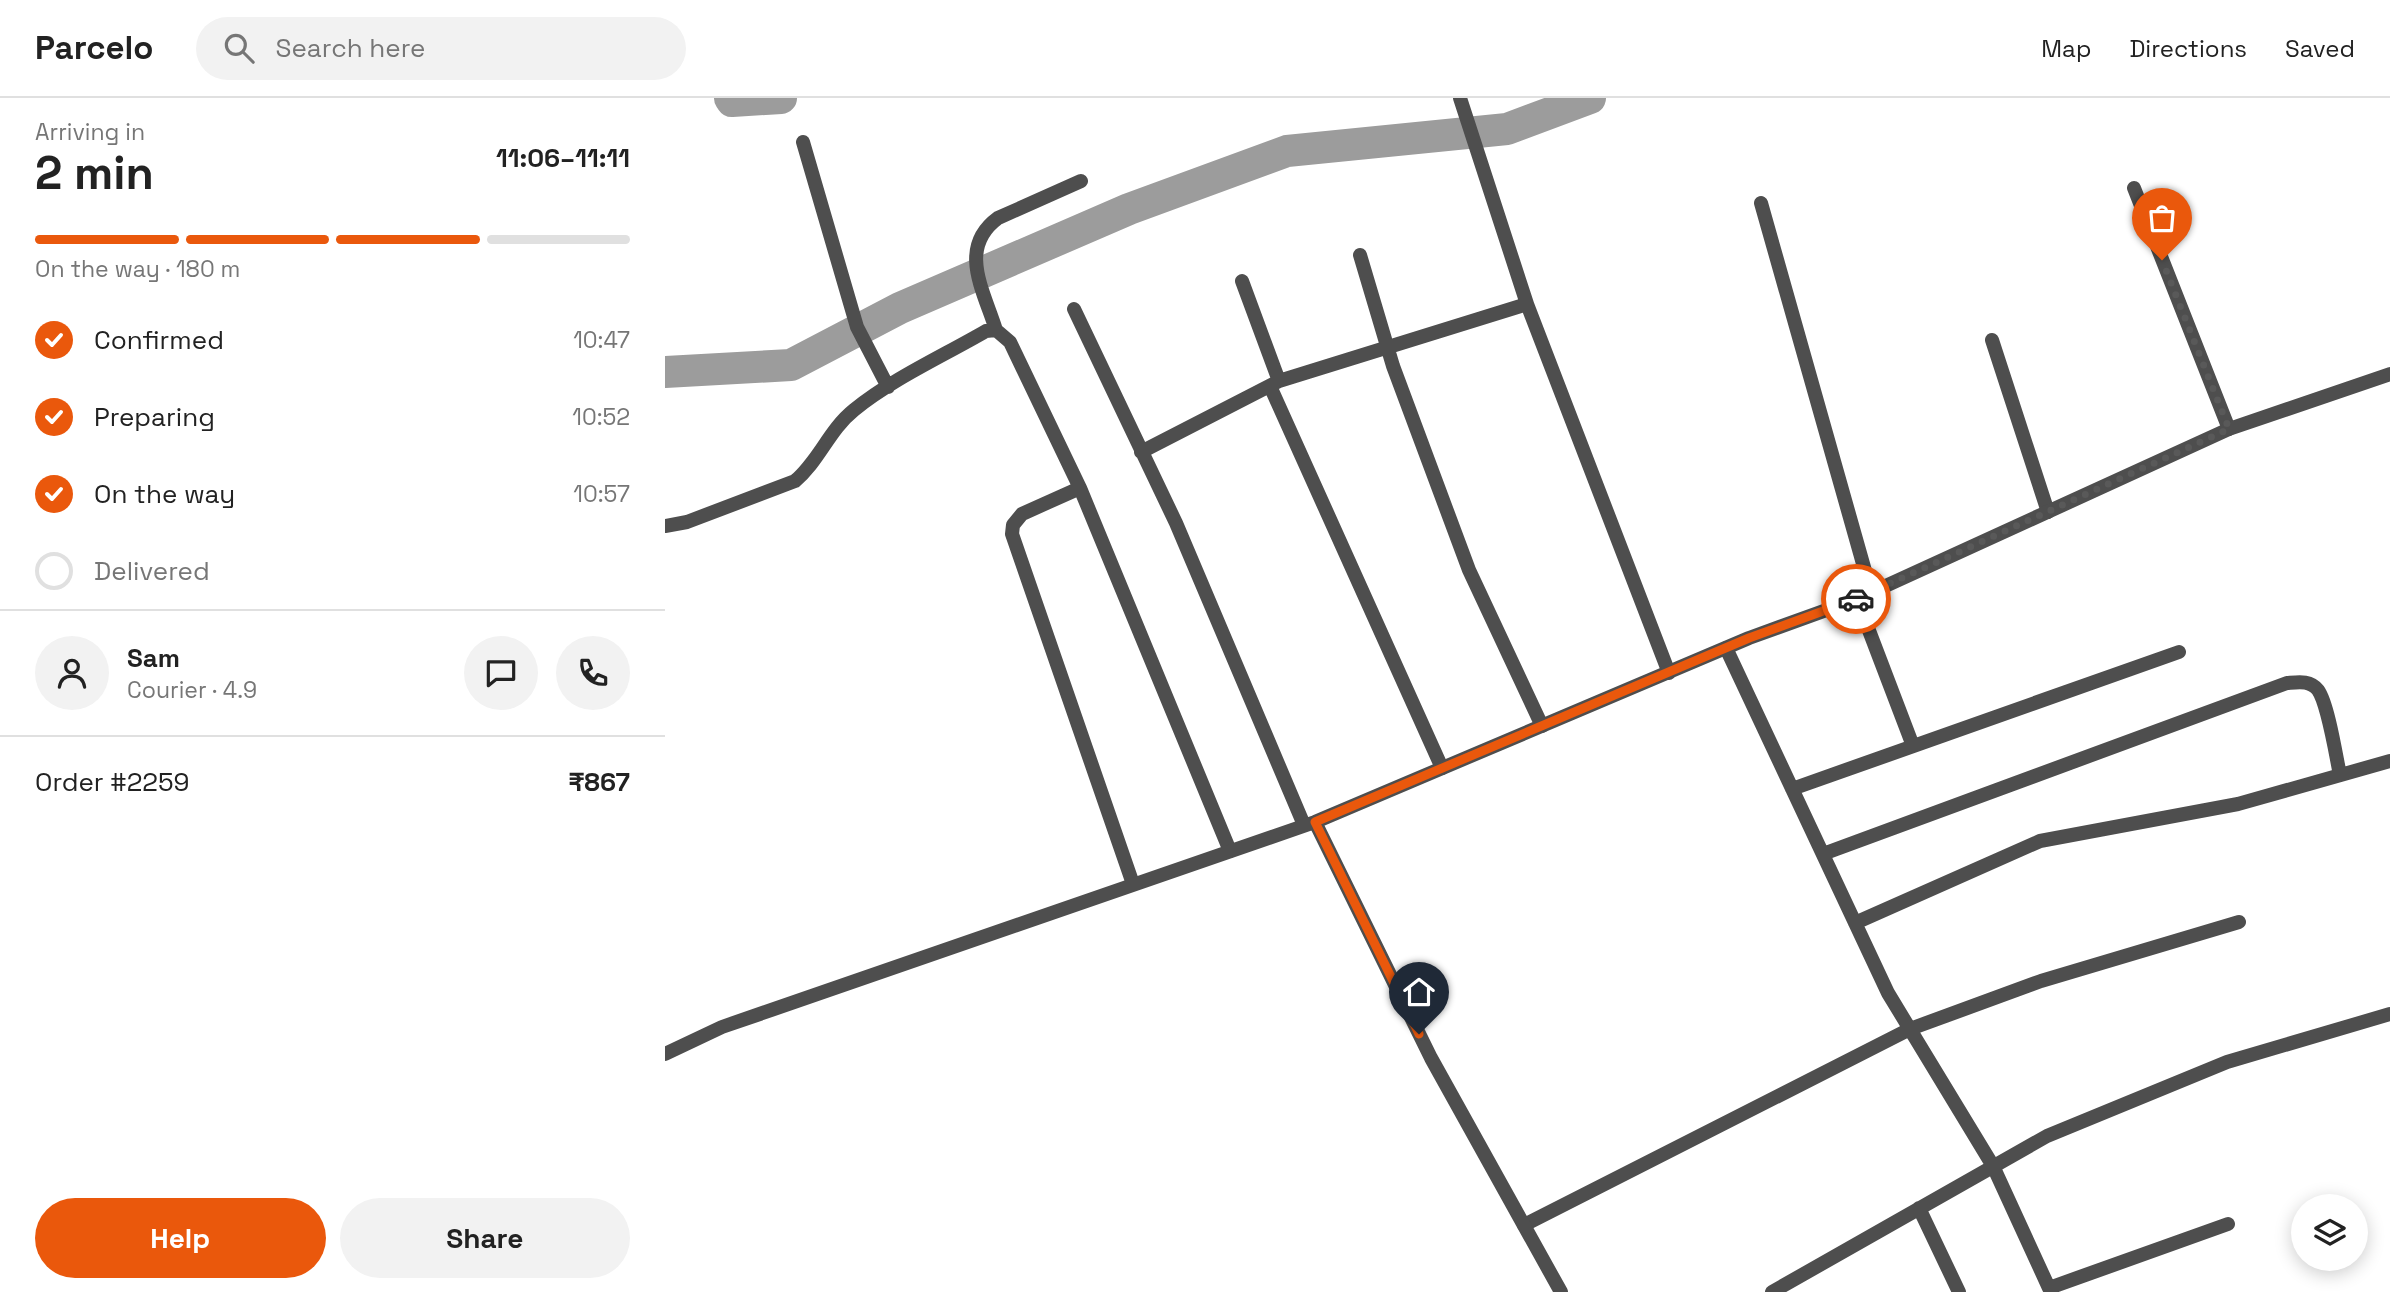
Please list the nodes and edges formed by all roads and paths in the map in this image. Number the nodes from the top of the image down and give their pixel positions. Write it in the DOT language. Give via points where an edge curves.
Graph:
graph roads {
  1 [pos="1462,102"];
  2 [pos="803,142"];
  3 [pos="1081,181"];
  4 [pos="2134,188"];
  5 [pos="1761,203"];
  6 [pos="1360,255"];
  7 [pos="1243,281"];
  8 [pos="1527,304"];
  9 [pos="1074,309"];
  10 [pos="996,330"];
  11 [pos="1992,340"];
  12 [pos="1387,347"];
  13 [pos="2390,374"];
  14 [pos="1275,384"];
  15 [pos="888,387"];
  16 [pos="2229,429"];
  17 [pos="1141,452"];
  18 [pos="1080,488"];
  19 [pos="2048,512"];
  20 [pos="665,526"];
  21 [pos="1871,592"];
  22 [pos="1857,599"];
  23 [pos="1727,648"];
  24 [pos="2179,652"];
  25 [pos="1669,673"];
  26 [pos="1542,726"];
  27 [pos="1913,747"];
  28 [pos="2390,761"];
  29 [pos="1442,768"];
  30 [pos="2340,775"];
  31 [pos="1792,789"];
  32 [pos="1309,824"];
  33 [pos="1230,851"];
  34 [pos="1823,854"];
  35 [pos="1133,884"];
  36 [pos="2239,922"];
  37 [pos="1855,923"];
  38 [pos="2390,1014"];
  39 [pos="1910,1029"];
  40 [pos="665,1054"];
  41 [pos="1993,1166"];
  42 [pos="1919,1208"];
  43 [pos="2228,1224"];
  44 [pos="1524,1225"];
  45 [pos="1561,1292"];
  46 [pos="1772,1292"];
  47 [pos="1959,1292"];
  1 -- 8 [label="street"];
  2 -- 15 [label="street" via="857,327"];
  3 -- 10 [label="street" via="998,218 979,236 976,264"];
  4 -- 16 [label="street"];
  5 -- 21 [label="street"];
  6 -- 12 [label="street"];
  7 -- 14 [label="street"];
  8 -- 12 [label="street"];
  8 -- 25 [label="street"];
  9 -- 17 [label="street"];
  10 -- 15 [label="street" via="986,331"];
  10 -- 18 [label="street" via="1010,342"];
  11 -- 19 [label="street"];
  12 -- 14 [label="street"];
  12 -- 26 [label="street" via="1469,570"];
  13 -- 16 [label="street"];
  14 -- 17 [label="street"];
  14 -- 29 [label="street"];
  15 -- 20 [label="street" via="854,409 795,481"];
  16 -- 19 [label="street"];
  17 -- 32 [label="street"];
  18 -- 33 [label="street"];
  18 -- 35 [label="street" via="1023,514 1012,534"];
  19 -- 21 [label="street"];
  21 -- 22 [label="street"];
  22 -- 23 [label="street"];
  22 -- 27 [label="street"];
  23 -- 25 [label="street"];
  23 -- 31 [label="street"];
  24 -- 27 [label="street"];
  25 -- 26 [label="street"];
  26 -- 29 [label="street"];
  27 -- 31 [label="street"];
  28 -- 30 [label="street"];
  29 -- 32 [label="street"];
  30 -- 34 [label="street" via="2317,689 2305,682 2287,683"];
  30 -- 37 [label="street" via="2238,804 2040,841"];
  31 -- 34 [label="street"];
  32 -- 33 [label="street"];
  32 -- 44 [label="street"];
  33 -- 35 [label="street"];
  34 -- 37 [label="street"];
  35 -- 40 [label="street" via="722,1027"];
  36 -- 39 [label="street" via="2041,981"];
  37 -- 39 [label="street"];
  38 -- 41 [label="street" via="2227,1062 2047,1136"];
  39 -- 41 [label="street"];
  39 -- 44 [label="street"];
  41 -- 42 [label="street"];
  41 -- 43 [label="street" via="2049,1289"];
  42 -- 46 [label="street"];
  42 -- 47 [label="street"];
  44 -- 45 [label="street"];
}
